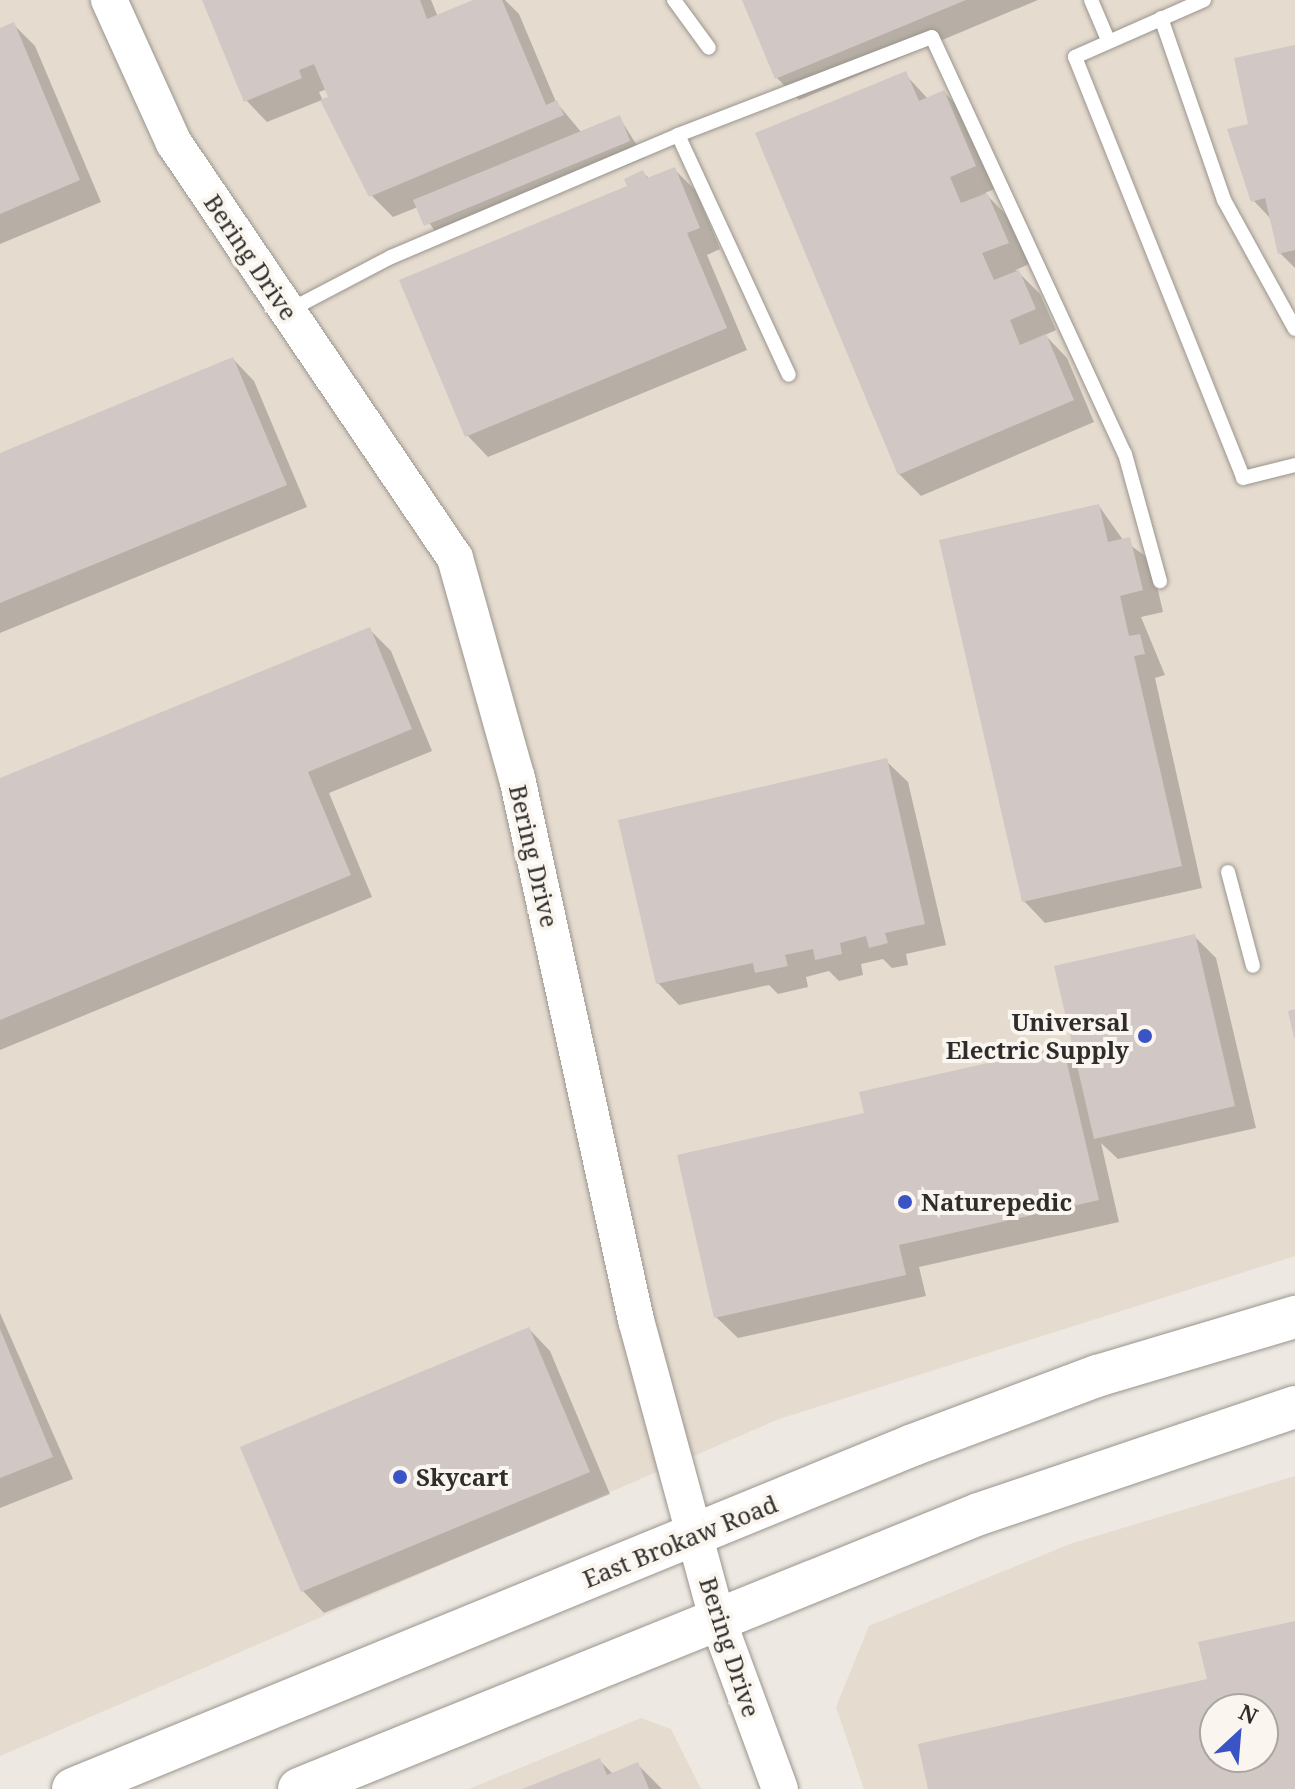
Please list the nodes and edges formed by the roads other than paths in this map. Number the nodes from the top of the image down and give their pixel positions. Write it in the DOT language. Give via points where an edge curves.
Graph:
graph roads {
  1 [pos="109,0"];
  2 [pos="674,0"];
  3 [pos="1091,0"];
  4 [pos="1196,2"];
  5 [pos="1161,18"];
  6 [pos="1108,40"];
  7 [pos="709,48"];
  8 [pos="678,135"];
  9 [pos="288,311"];
  10 [pos="1295,329"];
  11 [pos="789,375"];
  12 [pos="1295,465"];
  13 [pos="1160,581"];
  14 [pos="1228,872"];
  15 [pos="1253,966"];
  16 [pos="1295,1317"];
  17 [pos="1295,1407"];
  18 [pos="695,1535"];
  19 [pos="717,1618"];
  20 [pos="325,1784"];
  21 [pos="73,1789"];
  22 [pos="780,1789"];
  1 -- 9 [label="street, Bering Drive" via="174,143"];
  2 -- 7 [label="lane"];
  3 -- 6 [label="lane"];
  4 -- 5 [label="lane"];
  5 -- 6 [label="lane"];
  5 -- 10 [label="lane" via="1224,200"];
  6 -- 12 [label="lane" via="1075,57 1243,478"];
  8 -- 9 [label="lane" via="391,257"];
  8 -- 11 [label="lane"];
  8 -- 13 [label="lane" via="932,37 1125,454"];
  9 -- 18 [label="street, Bering Drive" via="455,558 517,778 636,1320"];
  14 -- 15 [label="lane"];
  16 -- 18 [label="main road, East Brokaw Road" via="1097,1376"];
  17 -- 19 [label="main road" via="979,1514"];
  18 -- 19 [label="street, Bering Drive"];
  18 -- 21 [label="main road, East Brokaw Road"];
  19 -- 20 [label="main road"];
  19 -- 22 [label="street, Bering Drive"];
}
